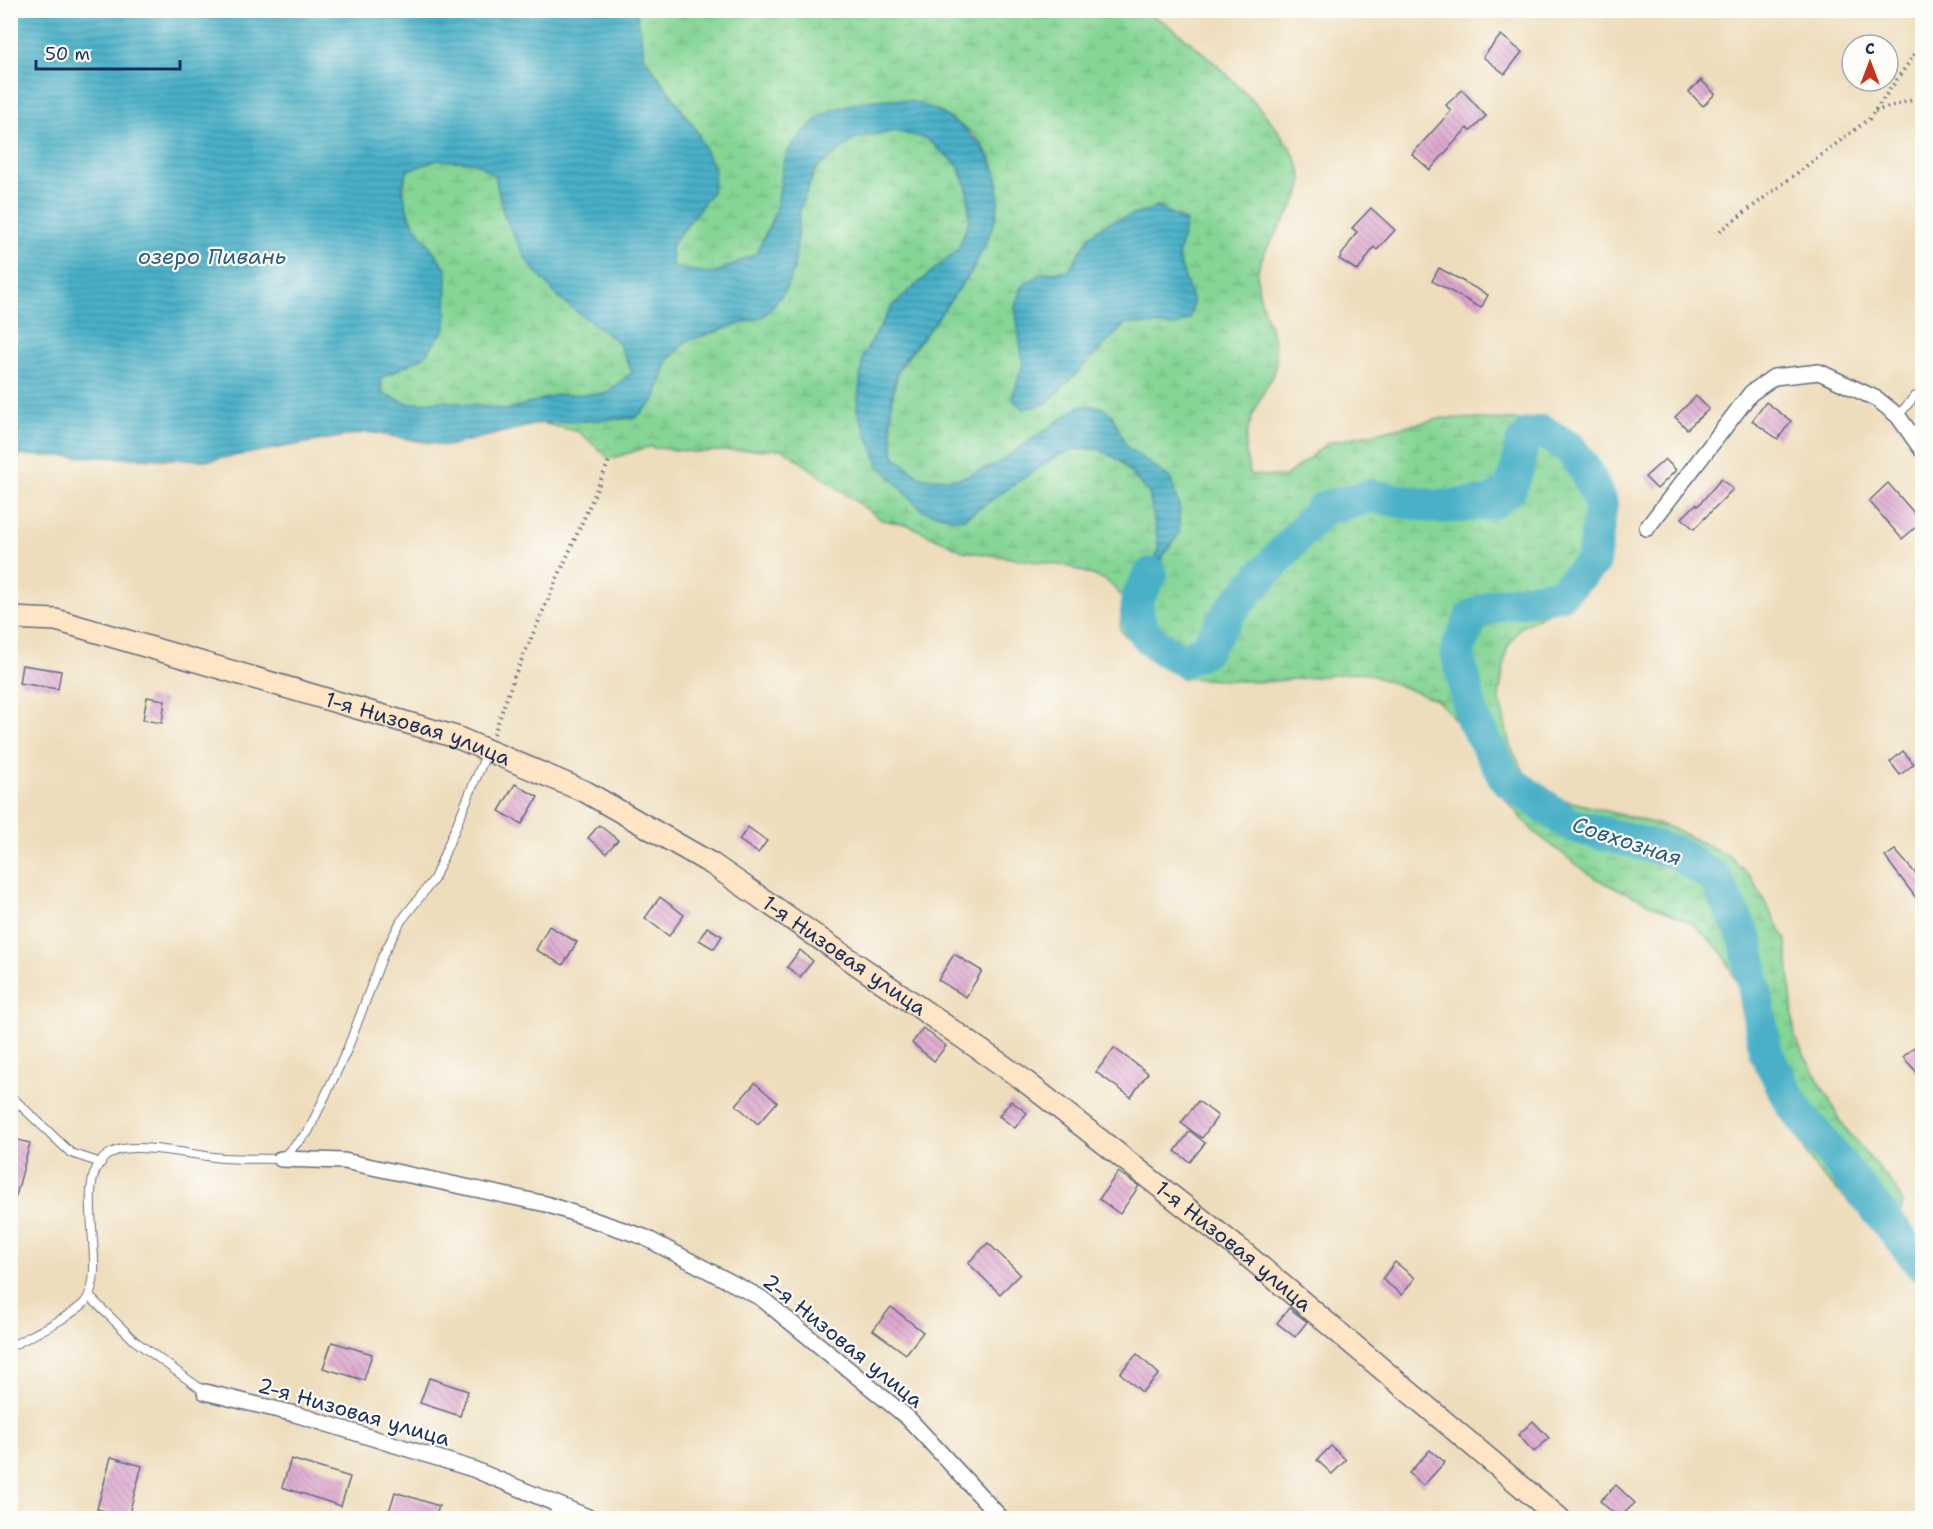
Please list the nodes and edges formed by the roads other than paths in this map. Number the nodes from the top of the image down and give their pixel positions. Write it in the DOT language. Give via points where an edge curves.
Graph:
graph roads {
  1 [pos="1923,393"];
  2 [pos="1898,416"];
  3 [pos="1923,450"];
  4 [pos="1647,528"];
  5 [pos="10,618"];
  6 [pos="487,752"];
  7 [pos="10,1099"];
  8 [pos="281,1159"];
  9 [pos="101,1162"];
  10 [pos="89,1296"];
  11 [pos="10,1347"];
  12 [pos="205,1392"];
  13 [pos="554,1511"];
  14 [pos="590,1518"];
  15 [pos="1001,1518"];
  16 [pos="1558,1518"];
  1 -- 2 [label="lane" via="1914,397"];
  2 -- 3 [label="street"];
  2 -- 4 [label="street" via="1877,399 1819,372 1774,377 1751,393"];
  5 -- 6 [label="street, 1-я Низовая улица" via="56,620 456,737"];
  6 -- 8 [label="lane" via="434,879 401,921 383,955 347,1050 308,1132"];
  6 -- 16 [label="street, 1-я Низовая улица" via="586,792 712,864 1022,1078 1243,1252"];
  7 -- 9 [label="lane" via="71,1153"];
  8 -- 9 [label="lane" via="132,1150 113,1152"];
  8 -- 15 [label="street, 2-я Низовая улица" via="344,1161 546,1204 644,1237 762,1298 908,1418"];
  9 -- 10 [label="lane" via="91,1196 94,1280"];
  10 -- 11 [label="lane" via="74,1311"];
  10 -- 12 [label="lane" via="135,1341"];
  12 -- 13 [label="street, 2-я Низовая улица" via="295,1413 473,1469"];
  13 -- 14 [label="street, 2-я Низовая улица"];
}
